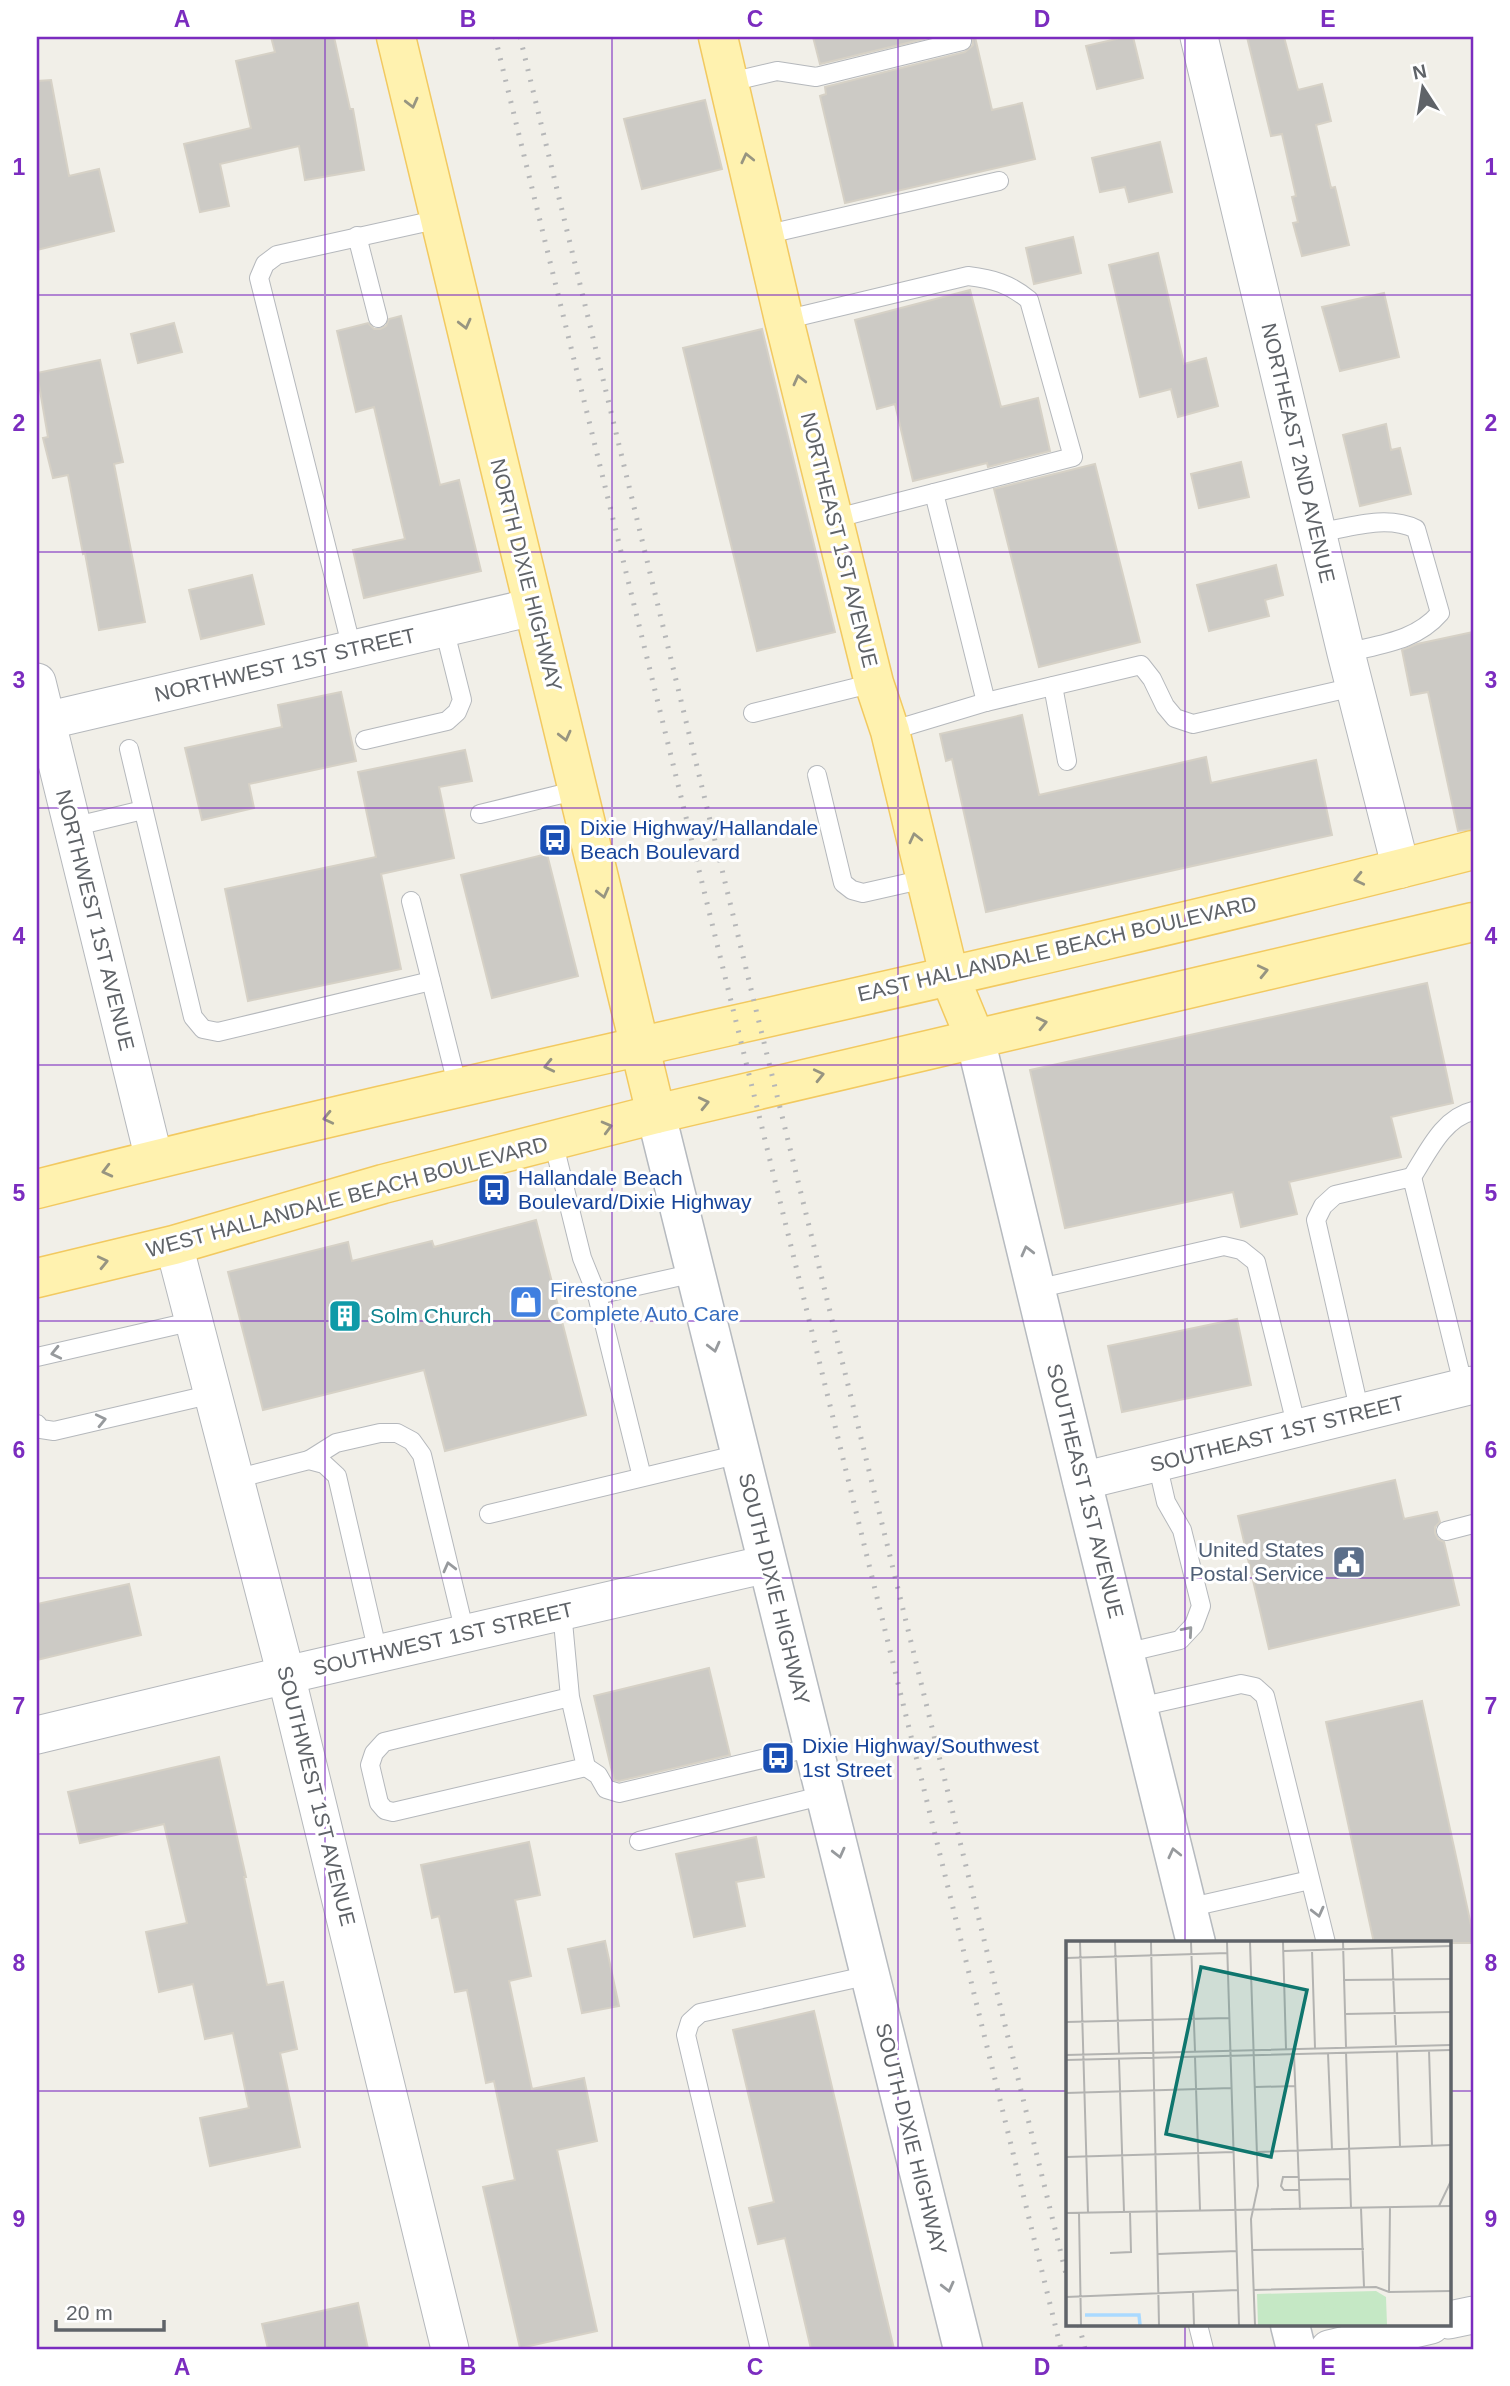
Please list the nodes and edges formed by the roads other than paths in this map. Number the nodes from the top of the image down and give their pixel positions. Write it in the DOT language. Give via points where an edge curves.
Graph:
graph roads {
  1 [pos="396,37"];
  2 [pos="718,37"];
  3 [pos="1199,37"];
  4 [pos="962,41"];
  5 [pos="730,82"];
  6 [pos="999,181"];
  7 [pos="440,219"];
  8 [pos="764,235"];
  9 [pos="357,236"];
  10 [pos="378,318"];
  11 [pos="784,320"];
  12 [pos="934,493"];
  13 [pos="833,519"];
  14 [pos="1317,533"];
  15 [pos="533,607"];
  16 [pos="444,628"];
  17 [pos="352,649"];
  18 [pos="1350,670"];
  19 [pos="37,682"];
  20 [pos="874,683"];
  21 [pos="1052,686"];
  22 [pos="986,702"];
  23 [pos="754,713"];
  24 [pos="41,722"];
  25 [pos="890,731"];
  26 [pos="365,740"];
  27 [pos="129,749"];
  28 [pos="1067,761"];
  29 [pos="817,775"];
  30 [pos="578,790"];
  31 [pos="144,810"];
  32 [pos="480,814"];
  33 [pos="72,827"];
  34 [pos="1473,850"];
  35 [pos="1401,869"];
  36 [pos="925,879"];
  37 [pos="411,901"];
  38 [pos="1473,922"];
  39 [pos="949,975"];
  40 [pos="431,981"];
  41 [pos="975,1038"];
  42 [pos="640,1045"];
  43 [pos="458,1088"];
  44 [pos="1473,1111"];
  45 [pos="656,1114"];
  46 [pos="553,1141"];
  47 [pos="154,1159"];
  48 [pos="1412,1177"];
  49 [pos="37,1189"];
  50 [pos="174,1245"];
  51 [pos="695,1273"];
  52 [pos="37,1278"];
  53 [pos="1036,1289"];
  54 [pos="597,1294"];
  55 [pos="194,1321"];
  56 [pos="37,1357"];
  57 [pos="1469,1387"];
  58 [pos="213,1394"];
  59 [pos="1360,1413"];
  60 [pos="37,1424"];
  61 [pos="1297,1428"];
  62 [pos="740,1454"];
  63 [pos="309,1460"];
  64 [pos="1157,1463"];
  65 [pos="642,1477"];
  66 [pos="235,1479"];
  67 [pos="1082,1481"];
  68 [pos="489,1514"];
  69 [pos="1473,1524"];
  70 [pos="1446,1531"];
  71 [pos="767,1564"];
  72 [pos="562,1611"];
  73 [pos="465,1633"];
  74 [pos="378,1653"];
  75 [pos="1125,1653"];
  76 [pos="286,1675"];
  77 [pos="570,1697"];
  78 [pos="1139,1707"];
  79 [pos="37,1735"];
  80 [pos="813,1747"];
  81 [pos="586,1767"];
  82 [pos="825,1795"];
  83 [pos="639,1841"];
  84 [pos="1310,1880"];
  85 [pos="1192,1926"];
  86 [pos="1325,1941"];
  87 [pos="870,1975"];
  88 [pos="1473,2315"];
  89 [pos="1450,2320"];
  90 [pos="1198,2326"];
  91 [pos="1290,2326"];
  92 [pos="1422,2326"];
  93 [pos="1386,2330"];
  94 [pos="450,2349"];
  95 [pos="760,2349"];
  96 [pos="963,2349"];
  97 [pos="1204,2349"];
  98 [pos="1296,2349"];
  99 [pos="1329,2349"];
  1 -- 7 [label="main road, NORTH DIXIE HIGHWAY, one-way"];
  2 -- 5 [label="main road, NORTHEAST 1ST AVENUE"];
  3 -- 14 [label="street, NORTHEAST 2ND AVENUE"];
  4 -- 5 [label="lane" via="816,77 777,71"];
  8 -- 5 [label="main road, NORTHEAST 1ST AVENUE, one-way"];
  6 -- 8 [label="lane"];
  7 -- 9 [label="lane"];
  7 -- 15 [label="main road, NORTH DIXIE HIGHWAY, one-way"];
  8 -- 11 [label="main road, NORTHEAST 1ST AVENUE"];
  9 -- 10 [label="lane"];
  9 -- 17 [label="lane" via="277,254 265,264 259,278"];
  11 -- 12 [label="lane" via="968,276 1013,287 1029,300 1073,457"];
  13 -- 11 [label="main road, NORTHEAST 1ST AVENUE, one-way"];
  12 -- 13 [label="lane"];
  12 -- 22 [label="lane"];
  13 -- 20 [label="main road, NORTHEAST 1ST AVENUE"];
  14 -- 18 [label="street, NORTHEAST 2ND AVENUE"];
  14 -- 18 [label="lane" via="1392,521 1416,529 1440,613 1416,634"];
  15 -- 16 [label="street, NORTHWEST 1ST STREET"];
  15 -- 30 [label="main road, NORTH DIXIE HIGHWAY, one-way"];
  16 -- 17 [label="street, NORTHWEST 1ST STREET"];
  16 -- 26 [label="lane" via="462,701 457,712 447,721"];
  17 -- 24 [label="street, NORTHWEST 1ST STREET"];
  18 -- 21 [label="lane" via="1193,724 1175,718 1141,665"];
  18 -- 35 [label="street, NORTHEAST 2ND AVENUE"];
  19 -- 24 [label="street, NORTHWEST 1ST AVENUE"];
  20 -- 23 [label="lane"];
  20 -- 25 [label="main road, NORTHEAST 1ST AVENUE"];
  21 -- 22 [label="lane"];
  21 -- 28 [label="lane"];
  22 -- 25 [label="lane"];
  24 -- 33 [label="street, NORTHWEST 1ST AVENUE"];
  36 -- 25 [label="main road, NORTHEAST 1ST AVENUE, one-way"];
  27 -- 31 [label="lane"];
  29 -- 36 [label="lane" via="843,883 863,893"];
  30 -- 32 [label="lane"];
  30 -- 42 [label="main road, NORTH DIXIE HIGHWAY, one-way"];
  31 -- 33 [label="lane"];
  31 -- 40 [label="lane" via="194,1017 202,1029 218,1032"];
  33 -- 47 [label="street, NORTHWEST 1ST AVENUE"];
  34 -- 35 [label="main road, EAST HALLANDALE BEACH BOULEVARD"];
  35 -- 39 [label="main road, EAST HALLANDALE BEACH BOULEVARD, one-way"];
  36 -- 39 [label="main road, NORTHEAST 1ST AVENUE"];
  37 -- 40 [label="lane"];
  41 -- 38 [label="main road, one-way"];
  39 -- 41 [label="main road, NORTHEAST 1ST AVENUE"];
  39 -- 42 [label="main road, EAST HALLANDALE BEACH BOULEVARD"];
  40 -- 43 [label="lane"];
  45 -- 41 [label="main road, one-way"];
  53 -- 41 [label="main road, SOUTHEAST 1ST AVENUE, one-way"];
  42 -- 43 [label="main road, one-way"];
  42 -- 45 [label="main road, NORTH DIXIE HIGHWAY"];
  43 -- 47 [label="main road, one-way"];
  44 -- 48 [label="lane" via="1446,1126"];
  46 -- 45 [label="main road, WEST HALLANDALE BEACH BOULEVARD, one-way"];
  45 -- 51 [label="main road, SOUTH DIXIE HIGHWAY"];
  46 -- 50 [label="main road, WEST HALLANDALE BEACH BOULEVARD" via="383,1184"];
  46 -- 54 [label="lane" via="582,1258"];
  47 -- 49 [label="main road, one-way"];
  48 -- 57 [label="lane"];
  48 -- 59 [label="lane" via="1335,1195 1316,1220"];
  52 -- 50 [label="main road, WEST HALLANDALE BEACH BOULEVARD, one-way"];
  50 -- 55 [label="street, SOUTHWEST 1ST AVENUE"];
  51 -- 54 [label="lane"];
  51 -- 62 [label="main road, SOUTH DIXIE HIGHWAY, one-way"];
  53 -- 61 [label="lane" via="1224,1245 1241,1250 1256,1262"];
  53 -- 67 [label="main road, SOUTHEAST 1ST AVENUE"];
  54 -- 65 [label="lane"];
  55 -- 56 [label="lane, one-way"];
  55 -- 58 [label="street, SOUTHWEST 1ST AVENUE"];
  57 -- 59 [label="street, SOUTHEAST 1ST STREET"];
  60 -- 58 [label="lane, one-way" via="54,1431"];
  58 -- 66 [label="street, SOUTHWEST 1ST AVENUE"];
  59 -- 61 [label="street, SOUTHEAST 1ST STREET"];
  61 -- 64 [label="street, SOUTHEAST 1ST STREET"];
  62 -- 65 [label="lane"];
  62 -- 71 [label="main road, SOUTH DIXIE HIGHWAY"];
  63 -- 66 [label="lane"];
  73 -- 63 [label="lane, one-way" via="422,1455 412,1440 397,1433 380,1433 336,1443"];
  63 -- 74 [label="lane" via="324,1464 337,1475"];
  64 -- 67 [label="street, SOUTHEAST 1ST STREET"];
  75 -- 64 [label="lane, one-way" via="1180,1640 1194,1625 1201,1606 1182,1530 1166,1502"];
  65 -- 68 [label="lane"];
  66 -- 76 [label="street, SOUTHWEST 1ST AVENUE"];
  67 -- 75 [label="main road, SOUTHEAST 1ST AVENUE"];
  69 -- 70 [label="lane"];
  71 -- 72 [label="street, SOUTHWEST 1ST STREET"];
  71 -- 80 [label="main road, SOUTH DIXIE HIGHWAY"];
  72 -- 73 [label="street, SOUTHWEST 1ST STREET"];
  72 -- 77 [label="lane"];
  73 -- 74 [label="street, SOUTHWEST 1ST STREET"];
  74 -- 76 [label="street, SOUTHWEST 1ST STREET"];
  75 -- 78 [label="main road, SOUTHEAST 1ST AVENUE"];
  76 -- 79 [label="street, SOUTHWEST 1ST STREET"];
  76 -- 94 [label="street, SOUTHWEST 1ST AVENUE"];
  77 -- 81 [label="lane"];
  77 -- 81 [label="lane" via="384,1742 370,1765 379,1803 393,1812"];
  78 -- 84 [label="lane" via="1241,1684 1255,1687 1265,1696"];
  85 -- 78 [label="main road, SOUTHEAST 1ST AVENUE, one-way"];
  80 -- 81 [label="lane" via="619,1793 606,1789"];
  80 -- 82 [label="main road, SOUTH DIXIE HIGHWAY"];
  82 -- 83 [label="lane"];
  82 -- 87 [label="main road, SOUTH DIXIE HIGHWAY, one-way"];
  84 -- 85 [label="lane"];
  84 -- 86 [label="lane, one-way"];
  87 -- 95 [label="lane" via="700,2013 690,2022 686,2035"];
  87 -- 96 [label="main road, SOUTH DIXIE HIGHWAY, one-way"];
  88 -- 89 [label="street"];
  90 -- 97 [label="lane"];
  91 -- 98 [label="main road"];
  92 -- 93 [label="street"];
  93 -- 99 [label="street"];
}
